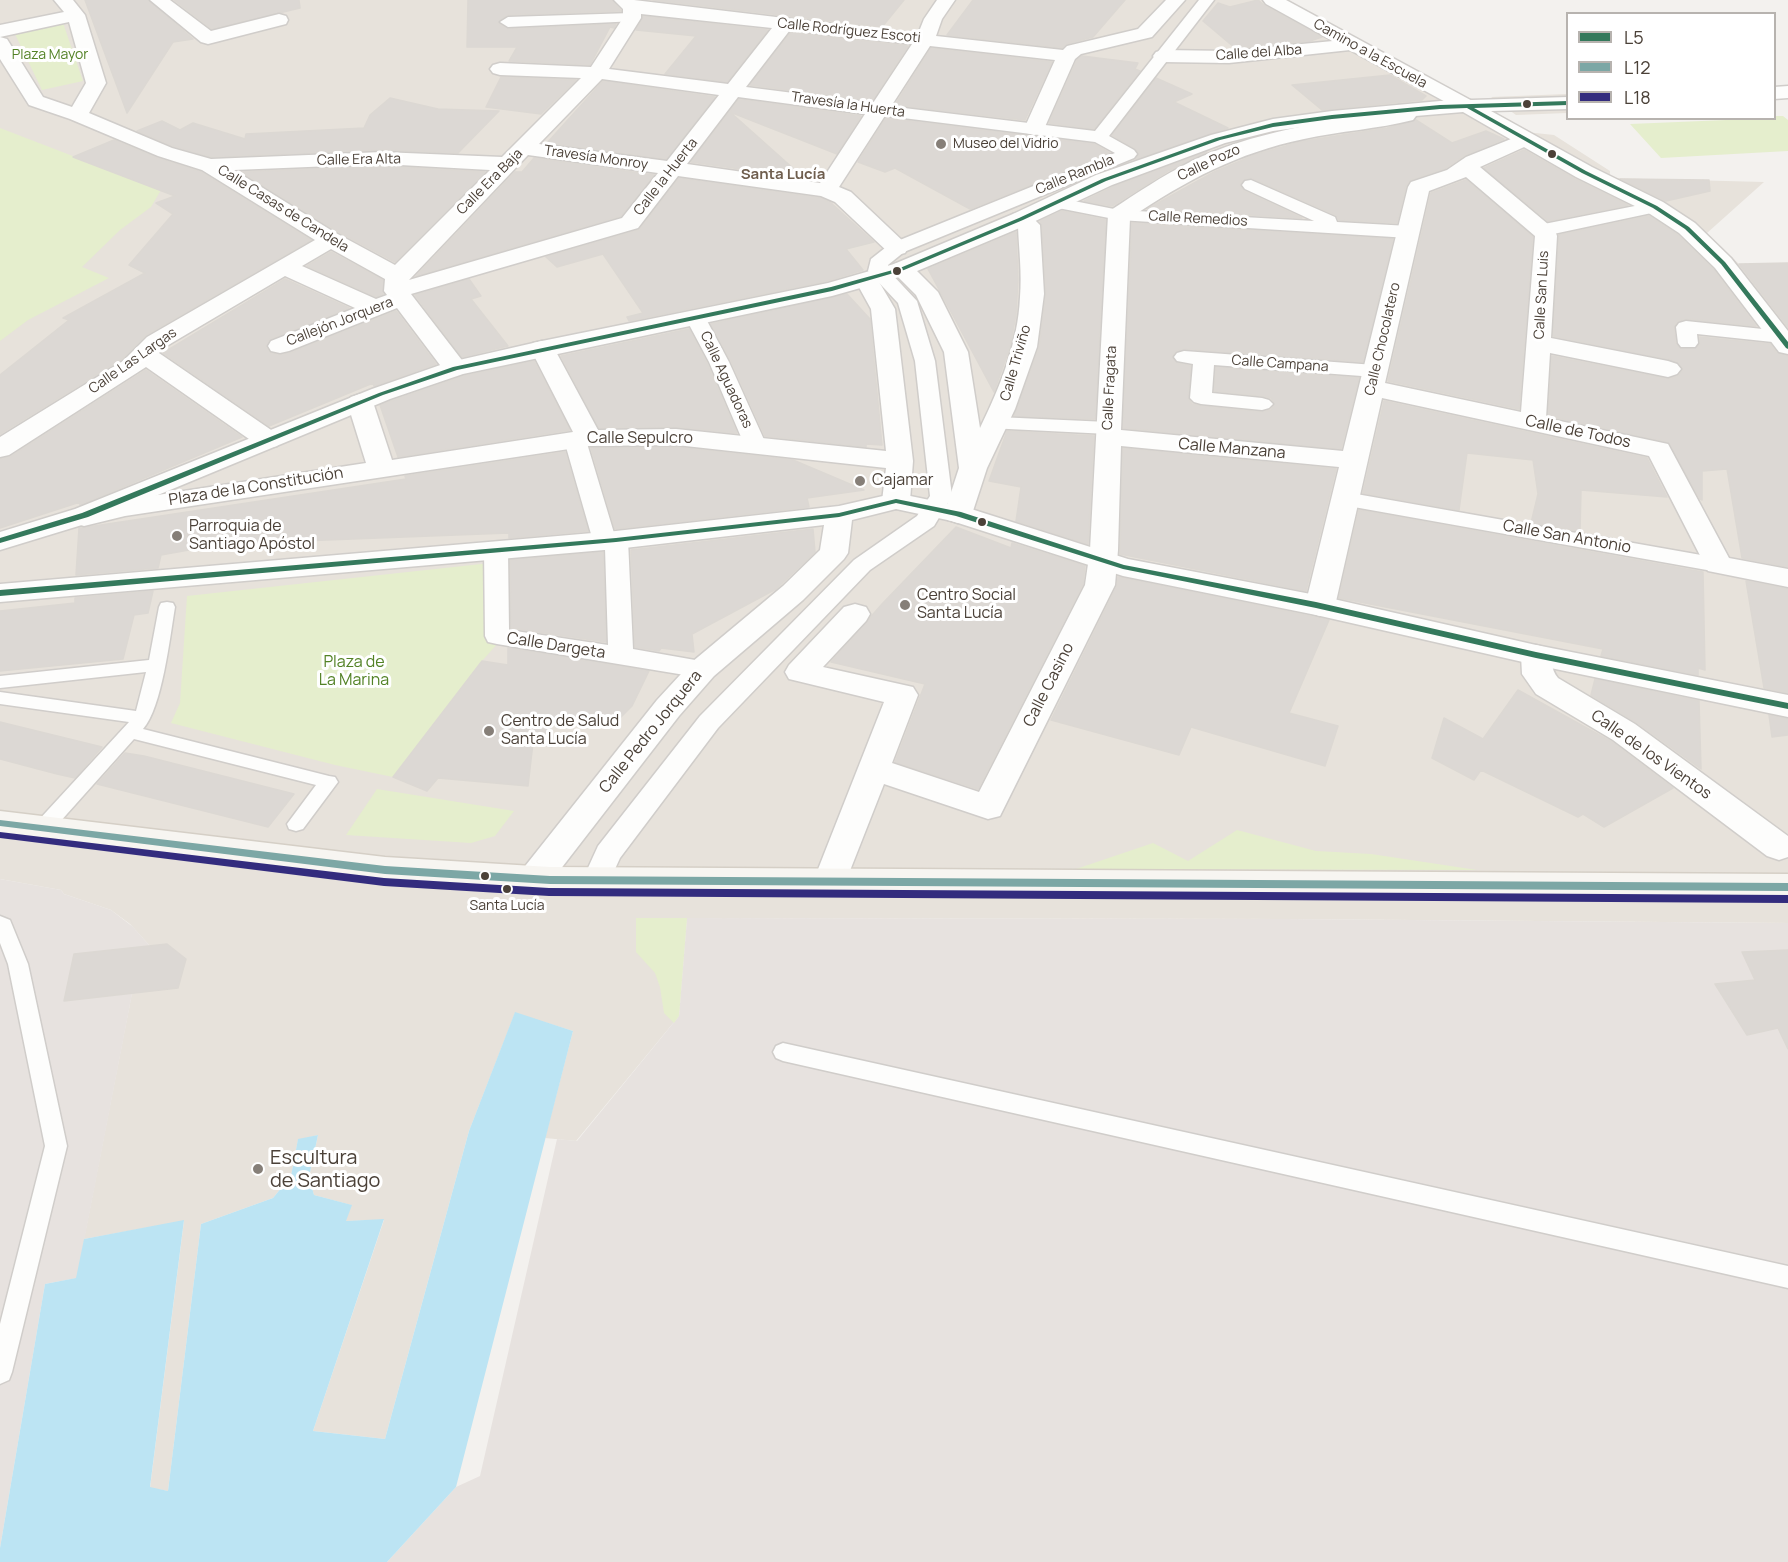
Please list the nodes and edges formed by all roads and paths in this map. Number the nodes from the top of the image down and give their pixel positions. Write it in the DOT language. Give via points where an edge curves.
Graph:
graph roads {
  1 [pos="159,0"];
  2 [pos="946,0"];
  3 [pos="1176,0"];
  4 [pos="1207,0"];
  5 [pos="1272,0"];
  6 [pos="70,7"];
  7 [pos="629,8"];
  8 [pos="279,20"];
  9 [pos="508,22"];
  10 [pos="785,24"];
  11 [pos="0,31"];
  12 [pos="925,39"];
  13 [pos="0,43"];
  14 [pos="1354,44"];
  15 [pos="1067,56"];
  16 [pos="1163,56"];
  17 [pos="500,69"];
  18 [pos="597,73"];
  19 [pos="96,83"];
  20 [pos="734,90"];
  21 [pos="32,97"];
  22 [pos="1566,103"];
  23 [pos="1469,107"];
  24 [pos="879,110"];
  25 [pos="1399,111"];
  26 [pos="77,115"];
  27 [pos="1034,129"];
  28 [pos="1098,137"];
  29 [pos="1526,139"];
  30 [pos="524,148"];
  31 [pos="508,164"];
  32 [pos="210,165"];
  33 [pos="1468,168"];
  34 [pos="672,169"];
  35 [pos="1251,184"];
  36 [pos="825,190"];
  37 [pos="1054,202"];
  38 [pos="1655,207"];
  39 [pos="1119,215"];
  40 [pos="1021,219"];
  41 [pos="1342,228"];
  42 [pos="1544,230"];
  43 [pos="1409,232"];
  44 [pos="331,240"];
  45 [pos="284,267"];
  46 [pos="887,268"];
  47 [pos="398,288"];
  48 [pos="376,308"];
  49 [pos="695,317"];
  50 [pos="1785,342"];
  51 [pos="1539,343"];
  52 [pos="1688,343"];
  53 [pos="279,346"];
  54 [pos="542,348"];
  55 [pos="144,354"];
  56 [pos="455,368"];
  57 [pos="1668,369"];
  58 [pos="1373,380"];
  59 [pos="360,402"];
  60 [pos="1262,404"];
  61 [pos="1533,422"];
  62 [pos="997,423"];
  63 [pos="1108,433"];
  64 [pos="582,439"];
  65 [pos="268,440"];
  66 [pos="755,444"];
  67 [pos="0,449"];
  68 [pos="1356,460"];
  69 [pos="900,461"];
  70 [pos="381,468"];
  71 [pos="973,468"];
  72 [pos="1345,499"];
  73 [pos="896,501"];
  74 [pos="946,511"];
  75 [pos="839,515"];
  76 [pos="64,522"];
  77 [pos="611,540"];
  78 [pos="0,541"];
  79 [pos="496,549"];
  80 [pos="1102,560"];
  81 [pos="1718,565"];
  82 [pos="1788,578"];
  83 [pos="0,593"];
  84 [pos="1320,606"];
  85 [pos="167,607"];
  86 [pos="855,614"];
  87 [pos="1536,655"];
  88 [pos="156,665"];
  89 [pos="703,669"];
  90 [pos="0,682"];
  91 [pos="0,698"];
  92 [pos="1788,706"];
  93 [pos="143,718"];
  94 [pos="130,732"];
  95 [pos="875,769"];
  96 [pos="0,823"];
  97 [pos="296,824"];
  98 [pos="43,828"];
  99 [pos="1779,847"];
  100 [pos="534,879"];
  101 [pos="596,881"];
  102 [pos="830,882"];
  103 [pos="1788,887"];
  104 [pos="0,924"];
  105 [pos="783,1053"];
  106 [pos="1788,1277"];
  107 [pos="0,1372"];
  1 -- 8 [label="street" via="208,38"];
  2 -- 12 [label="street"];
  3 -- 15 [label="street" via="1145,33 1074,50"];
  4 -- 16 [label="street, Calle Rambla"];
  5 -- 14 [label="street, Camino a la Escuela"];
  6 -- 11 [label="street"];
  6 -- 19 [label="street"];
  7 -- 9 [label="street"];
  7 -- 10 [label="street, Calle Rodríguez Escoti"];
  7 -- 18 [label="street, Calle Era Baja"];
  10 -- 12 [label="street, Calle Rodríguez Escoti"];
  10 -- 20 [label="street, Calle la Huerta"];
  12 -- 15 [label="street, Calle Rodríguez Escoti"];
  12 -- 24 [label="street"];
  13 -- 21 [label="street"];
  14 -- 16 [label="street, Calle del Alba" via="1229,57"];
  14 -- 23 [label="street, Camino a la Escuela"];
  15 -- 27 [label="street"];
  16 -- 28 [label="street, Calle Rambla"];
  17 -- 18 [label="street, Travesía la Huerta"];
  18 -- 20 [label="street, Travesía la Huerta"];
  18 -- 30 [label="street, Calle Era Baja"];
  19 -- 21 [label="street"];
  19 -- 26 [label="street"];
  20 -- 24 [label="street, Travesía la Huerta"];
  20 -- 34 [label="street, Calle la Huerta"];
  21 -- 26 [label="street, Calle Casas de Candela"];
  22 -- 23 [label="street, Plaza de la Constitución"];
  23 -- 25 [label="street, Plaza de la Constitución"];
  23 -- 29 [label="street, Camino a la Escuela"];
  24 -- 27 [label="street, Travesía la Huerta"];
  24 -- 36 [label="street"];
  25 -- 37 [label="street, Plaza de la Constitución" via="1301,121 1237,134 1130,169"];
  25 -- 39 [label="street, Calle Pozo" via="1406,116 1294,134 1240,149 1187,172"];
  26 -- 32 [label="street, Calle Casas de Candela" via="165,152"];
  27 -- 28 [label="street, Travesía la Huerta"];
  28 -- 46 [label="street, Calle Rambla" via="1128,154"];
  29 -- 33 [label="street, Calle Chocolatero"];
  29 -- 38 [label="street, Camino a la Escuela"];
  30 -- 31 [label="street, Calle Era Baja"];
  30 -- 34 [label="street, Travesía Monroy"];
  31 -- 32 [label="street, Calle Era Alta" via="382,158"];
  31 -- 47 [label="street, Calle Era Baja"];
  32 -- 44 [label="street, Calle Casas de Candela"];
  33 -- 42 [label="street, Calle San Luis"];
  33 -- 43 [label="street, Calle Chocolatero" via="1419,187"];
  34 -- 36 [label="street, Travesía Monroy"];
  34 -- 47 [label="street, Calle la Huerta" via="630,223"];
  35 -- 41 [label="street, Calle Remedios"];
  36 -- 46 [label="street, Travesía Monroy" via="843,197"];
  37 -- 39 [label="street, Calle Remedios"];
  37 -- 40 [label="street, Plaza de la Constitución"];
  38 -- 42 [label="street"];
  38 -- 50 [label="street, Camino a la Escuela" via="1687,228 1723,263"];
  39 -- 41 [label="street, Calle Remedios"];
  39 -- 63 [label="street, Calle Fragata"];
  40 -- 46 [label="street, Plaza de la Constitución"];
  40 -- 62 [label="street, Calle Triviño" via="1029,225 1032,304 1025,344"];
  41 -- 43 [label="street, Calle Remedios"];
  42 -- 51 [label="street, Calle San Luis"];
  43 -- 58 [label="street, Calle Chocolatero"];
  44 -- 45 [label="street, Calle Las Largas"];
  44 -- 47 [label="street, Calle Casas de Candela"];
  45 -- 48 [label="street"];
  45 -- 55 [label="street, Calle Las Largas" via="156,342"];
  46 -- 49 [label="street, Plaza de la Constitución"];
  46 -- 69 [label="street" via="883,309"];
  46 -- 71 [label="street, Travesía Monroy" via="926,292 956,352"];
  46 -- 74 [label="street" via="907,301 925,361"];
  47 -- 48 [label="street, Callejón Jorquera"];
  47 -- 56 [label="street"];
  48 -- 53 [label="street, Callejón Jorquera"];
  49 -- 54 [label="street, Plaza de la Constitución"];
  49 -- 66 [label="street, Calle Aguadoras"];
  50 -- 52 [label="street" via="1686,327"];
  51 -- 57 [label="street"];
  51 -- 61 [label="street, Calle San Luis"];
  54 -- 56 [label="street, Plaza de la Constitución"];
  54 -- 64 [label="street"];
  55 -- 65 [label="street"];
  55 -- 67 [label="street, Calle Las Largas" via="132,366"];
  56 -- 59 [label="street, Plaza de la Constitución"];
  58 -- 60 [label="street, Calle Campana" via="1194,358 1201,398"];
  58 -- 61 [label="street, Calle de Todos"];
  58 -- 68 [label="street, Calle Chocolatero"];
  59 -- 65 [label="street, Plaza de la Constitución"];
  59 -- 70 [label="street"];
  61 -- 81 [label="street, Calle de Todos" via="1659,450"];
  62 -- 63 [label="street"];
  62 -- 71 [label="street, Calle Triviño"];
  63 -- 68 [label="street, Calle Manzana"];
  63 -- 80 [label="street, Calle Fragata"];
  64 -- 66 [label="street, Calle Sepulcro" via="676,437"];
  64 -- 70 [label="street, Calle Sepulcro"];
  64 -- 77 [label="street"];
  65 -- 76 [label="street, Plaza de la Constitución"];
  66 -- 69 [label="street, Calle Sepulcro"];
  68 -- 72 [label="street, Calle Chocolatero"];
  69 -- 73 [label="street"];
  70 -- 76 [label="street, Plaza de la Constitución" via="125,508"];
  71 -- 74 [label="street, Calle Triviño"];
  72 -- 81 [label="street, Calle San Antonio"];
  72 -- 84 [label="street, Calle Chocolatero"];
  73 -- 74 [label="street"];
  73 -- 75 [label="street"];
  74 -- 80 [label="street"];
  74 -- 101 [label="street" via="862,566 741,687 709,722 608,853"];
  75 -- 77 [label="street"];
  75 -- 89 [label="street, Calle Pedro Jorquera" via="834,553"];
  76 -- 78 [label="street, Plaza de la Constitución"];
  77 -- 79 [label="street"];
  77 -- 79 [label="street" via="621,655 497,636"];
  79 -- 83 [label="street"];
  79 -- 89 [label="street, Calle Dargeta" via="495,636"];
  80 -- 84 [label="street"];
  80 -- 95 [label="street, Calle Casino" via="1100,585 987,807"];
  81 -- 82 [label="street, Calle San Antonio"];
  84 -- 87 [label="street"];
  85 -- 88 [label="lane"];
  86 -- 95 [label="street" via="800,672 902,695"];
  87 -- 92 [label="street"];
  87 -- 99 [label="street, Calle de los Vientos" via="1537,674 1547,686 1624,732"];
  88 -- 90 [label="lane"];
  88 -- 93 [label="lane"];
  89 -- 100 [label="street, Calle Pedro Jorquera"];
  91 -- 93 [label="lane"];
  93 -- 94 [label="lane"];
  94 -- 97 [label="lane" via="329,782"];
  94 -- 98 [label="lane"];
  95 -- 102 [label="street"];
  96 -- 98 [label="main road"];
  98 -- 100 [label="main road" via="385,870"];
  100 -- 101 [label="main road"];
  101 -- 102 [label="main road"];
  102 -- 103 [label="main road"];
  104 -- 107 [label="lane" via="18,964 56,1146"];
  105 -- 106 [label="lane"];
}
